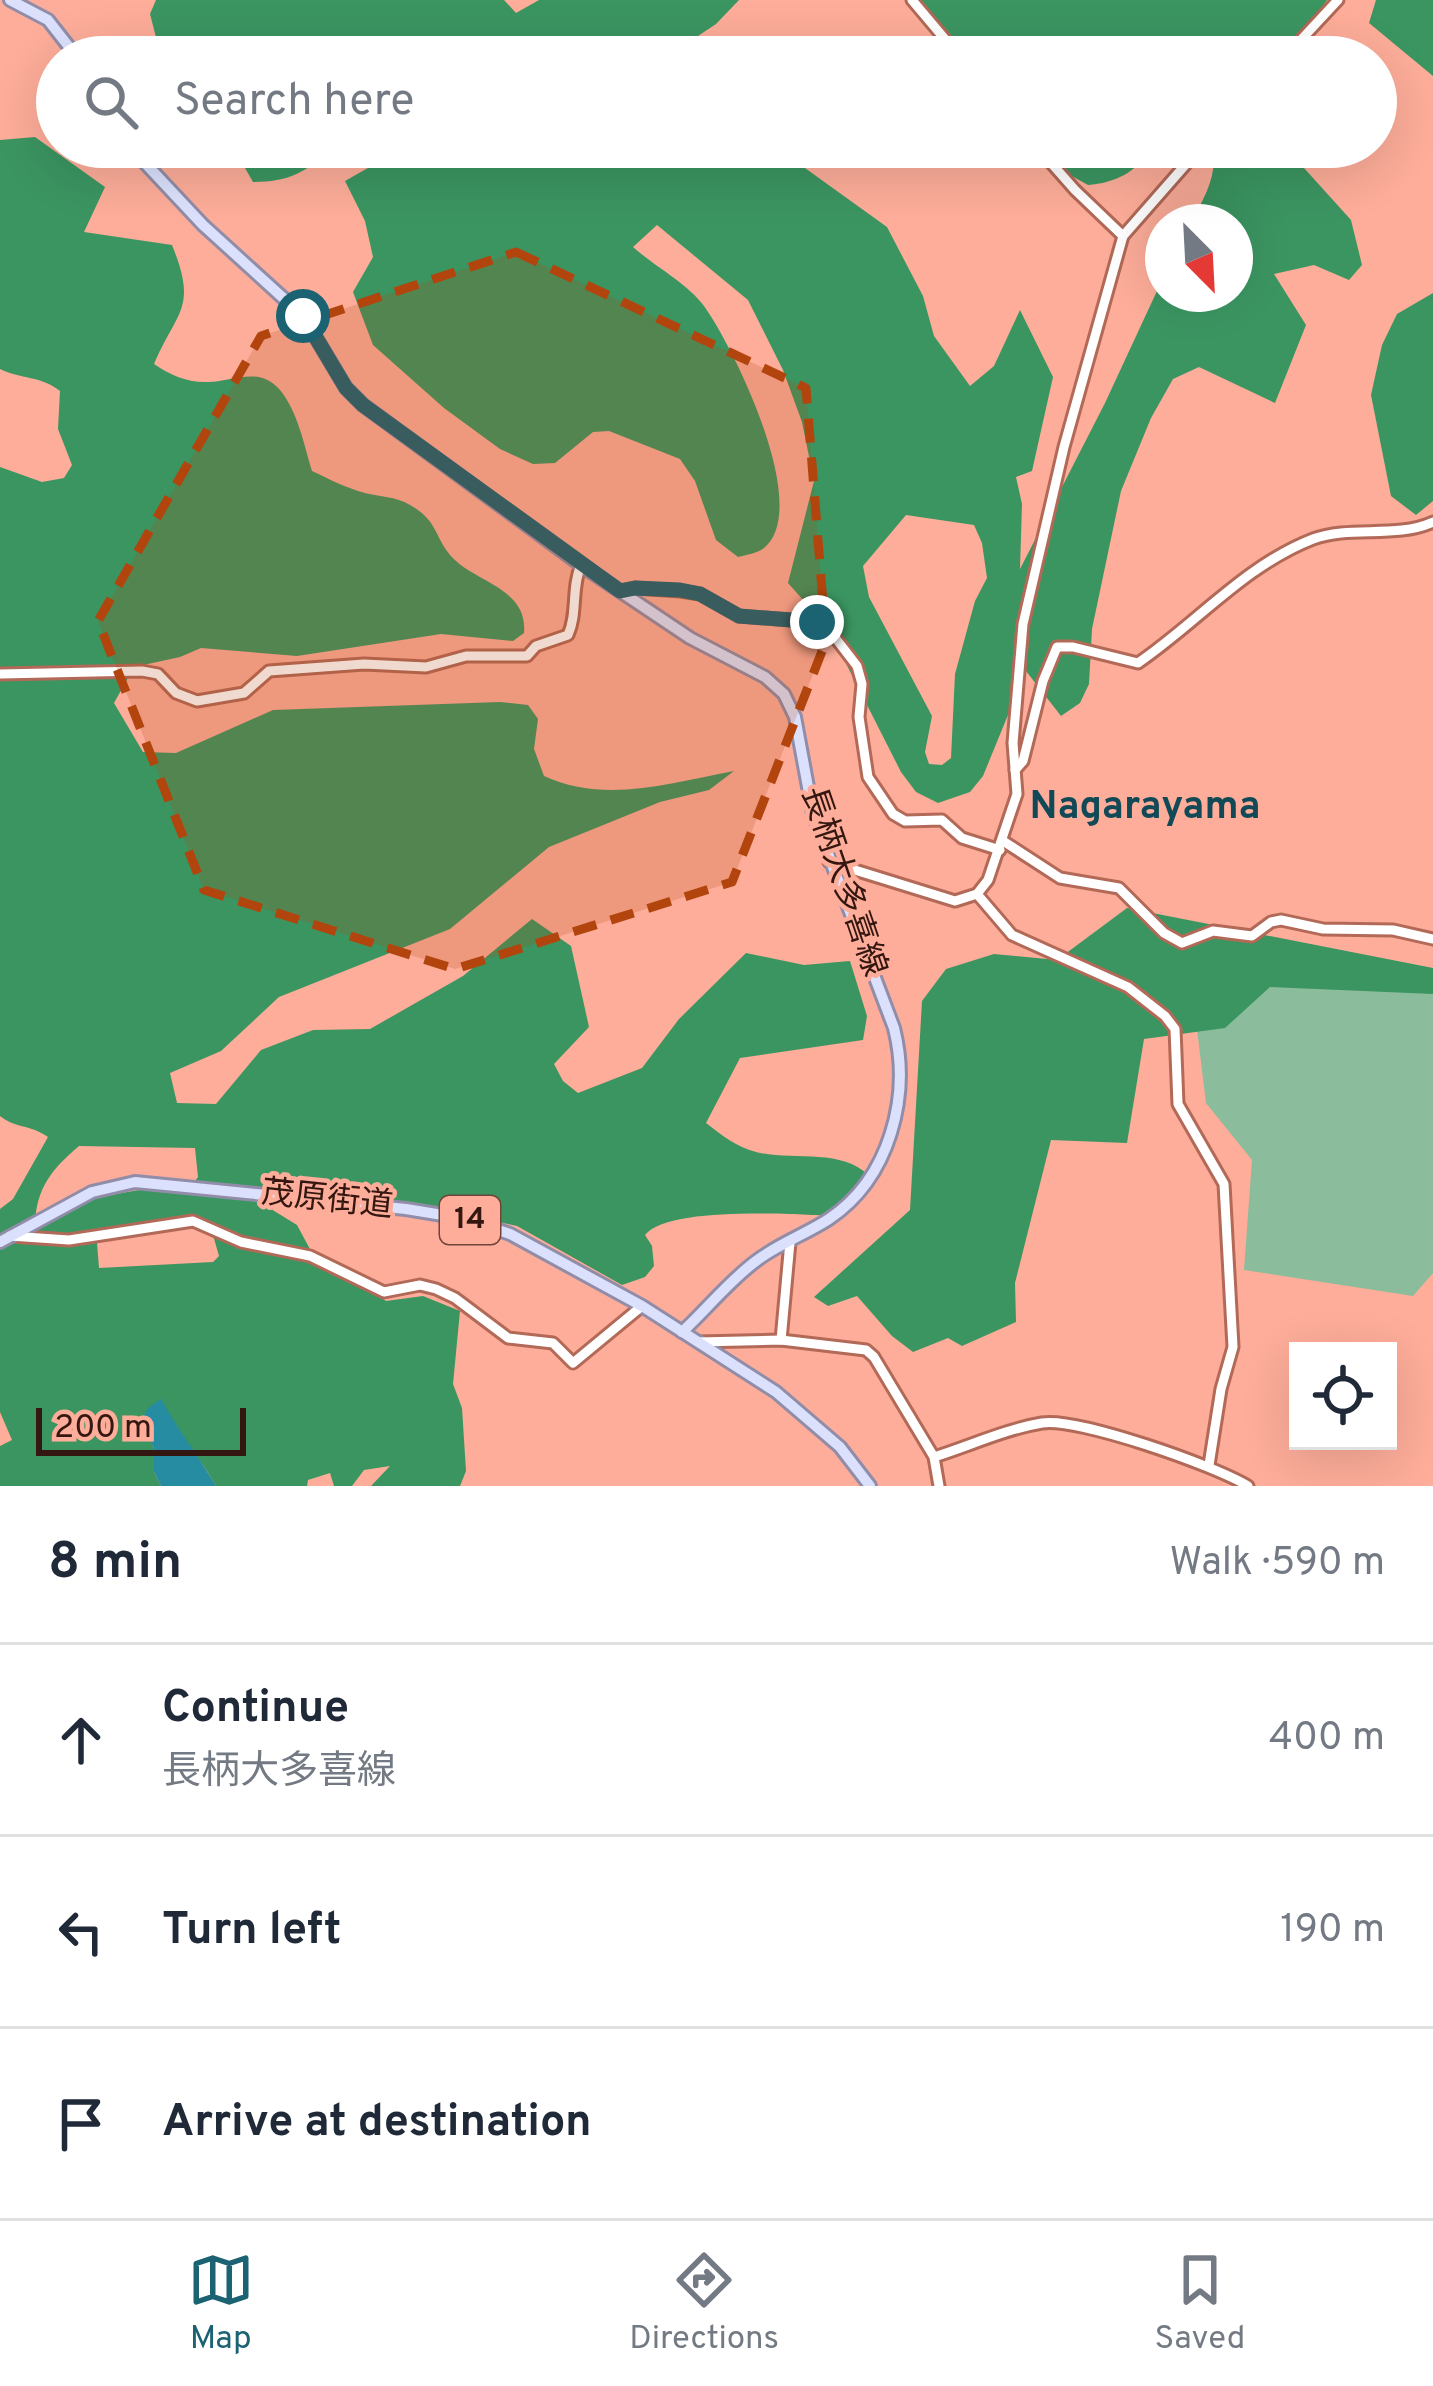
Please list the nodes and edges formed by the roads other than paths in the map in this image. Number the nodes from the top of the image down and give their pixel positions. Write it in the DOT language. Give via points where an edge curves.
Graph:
graph roads {
  1 [pos="10,0"];
  2 [pos="912,0"];
  3 [pos="1338,0"];
  4 [pos="61,36"];
  5 [pos="942,36"];
  6 [pos="1305,36"];
  7 [pos="150,168"];
  8 [pos="1056,168"];
  9 [pos="1183,168"];
  10 [pos="1124,236"];
  11 [pos="1433,522"];
  12 [pos="580,565"];
  13 [pos="620,591"];
  14 [pos="0,674"];
  15 [pos="1015,771"];
  16 [pos="1001,846"];
  17 [pos="829,862"];
  18 [pos="977,894"];
  19 [pos="1433,939"];
  20 [pos="5,1239"];
  21 [pos="790,1242"];
  22 [pos="642,1306"];
  23 [pos="682,1332"];
  24 [pos="781,1340"];
  25 [pos="698,1342"];
  26 [pos="934,1457"];
  27 [pos="1209,1465"];
  28 [pos="870,1486"];
  29 [pos="939,1486"];
  30 [pos="1248,1486"];
  1 -- 4 [label="main road"];
  2 -- 5 [label="street"];
  3 -- 6 [label="street"];
  7 -- 12 [label="main road, 長柄大多喜線" via="303,316 363,405"];
  8 -- 10 [label="street"];
  9 -- 10 [label="street"];
  10 -- 15 [label="street" via="1023,624"];
  11 -- 15 [label="street" via="1318,537 1282,554 1138,663 1057,647"];
  12 -- 13 [label="main road, 長柄大多喜線"];
  12 -- 14 [label="street" via="568,635 526,656 269,671 244,694 196,701 142,671"];
  13 -- 16 [label="street" via="680,590 739,616 827,626 857,666 868,777 893,814 942,820 962,838"];
  13 -- 17 [label="main road, 長柄大多喜線" via="784,694"];
  15 -- 16 [label="street" via="1017,794"];
  16 -- 18 [label="street"];
  16 -- 19 [label="street" via="1060,878 1119,888 1182,943 1213,932 1252,936 1281,920"];
  17 -- 18 [label="street" via="955,901"];
  17 -- 21 [label="main road, 長柄大多喜線" via="894,1028 900,1094 870,1177 845,1206"];
  18 -- 27 [label="street" via="1012,935 1128,987 1175,1029 1178,1104 1224,1184 1233,1347"];
  20 -- 22 [label="main road, 茂原街道 / 14" via="92,1192 135,1182 367,1204 510,1234"];
  20 -- 22 [label="street" via="69,1240 193,1221 241,1242 310,1256 384,1292 436,1289 508,1338 553,1343 573,1363"];
  21 -- 23 [label="main road, 長柄大多喜線" via="759,1258"];
  21 -- 24 [label="street"];
  22 -- 23 [label="main road, 茂原街道 / 14"];
  23 -- 25 [label="main road, 茂原街道 / 14"];
  24 -- 25 [label="street"];
  24 -- 26 [label="street" via="866,1350"];
  25 -- 28 [label="main road, 茂原街道 / 14" via="805,1414"];
  26 -- 27 [label="street" via="1061,1422"];
  26 -- 29 [label="street"];
  27 -- 30 [label="street"];
}
